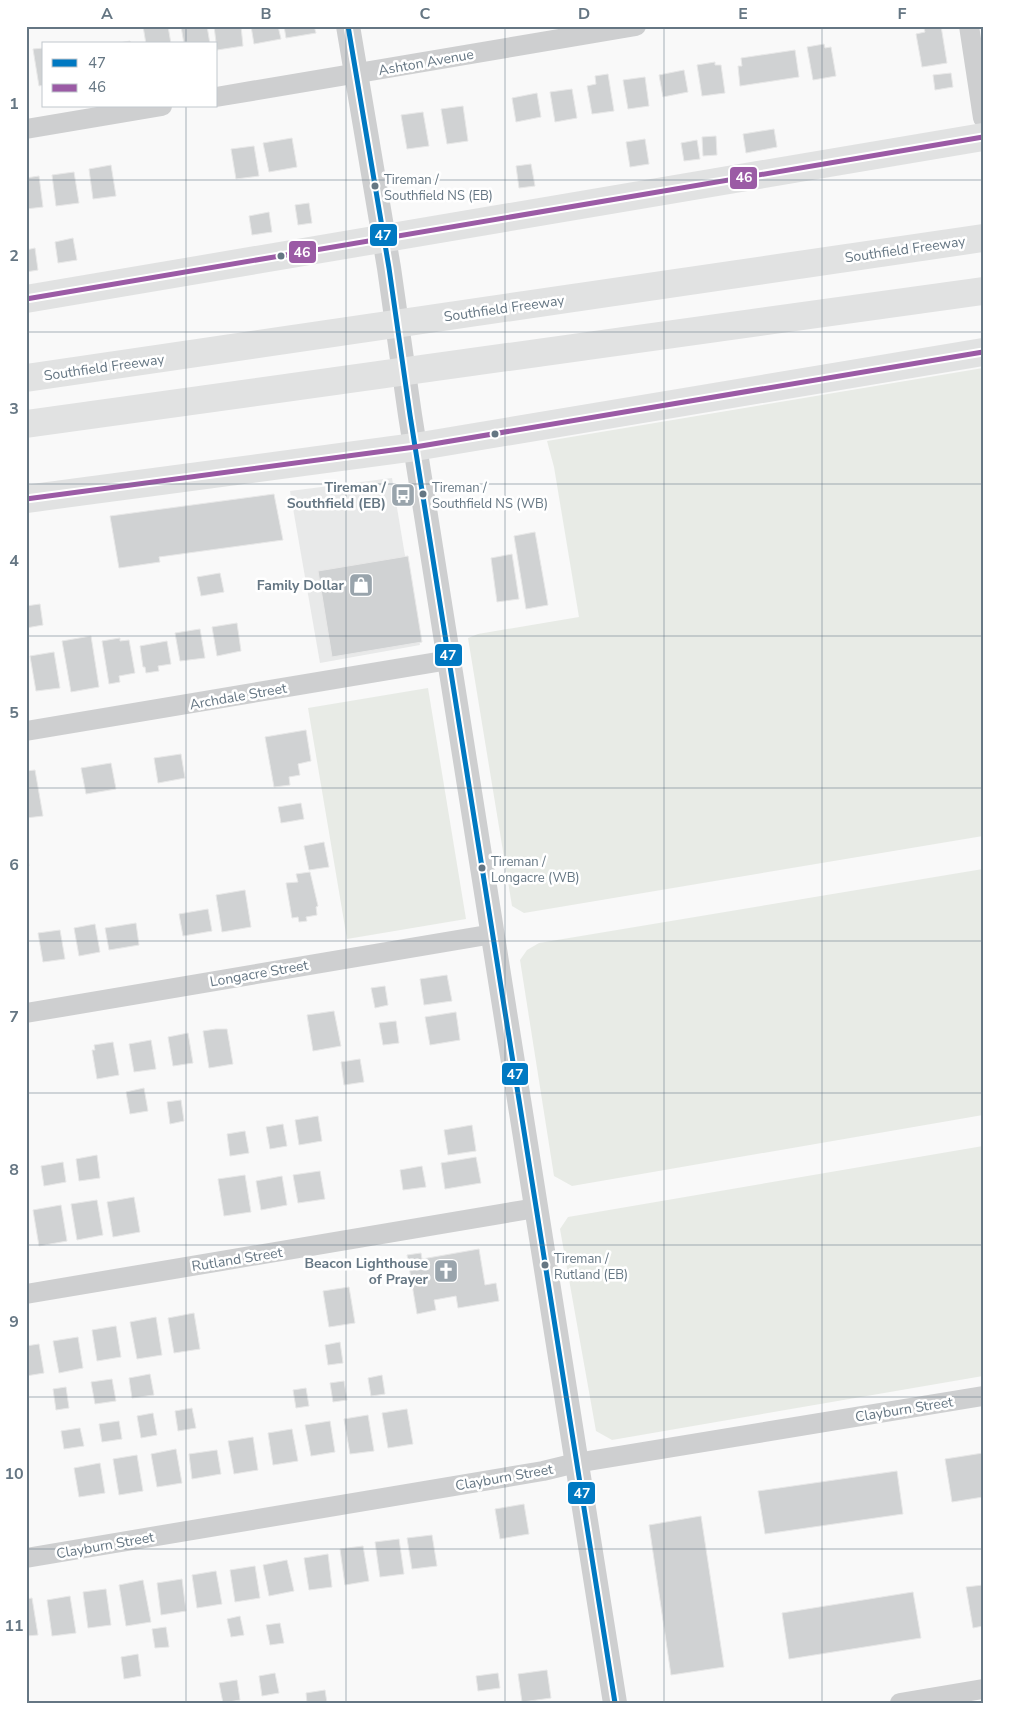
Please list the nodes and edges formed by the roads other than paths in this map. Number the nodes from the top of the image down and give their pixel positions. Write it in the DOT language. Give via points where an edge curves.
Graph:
graph roads {
  1 [pos="348,26"];
  2 [pos="636,26"];
  3 [pos="969,26"];
  4 [pos="356,73"];
  5 [pos="218,97"];
  6 [pos="150,108"];
  7 [pos="983,118"];
  8 [pos="26,129"];
  9 [pos="983,137"];
  10 [pos="983,236"];
  11 [pos="382,238"];
  12 [pos="974,294"];
  13 [pos="26,299"];
  14 [pos="983,352"];
  15 [pos="26,378"];
  16 [pos="26,424"];
  17 [pos="415,447"];
  18 [pos="26,499"];
  19 [pos="449,660"];
  20 [pos="26,731"];
  21 [pos="492,934"];
  22 [pos="26,1013"];
  23 [pos="536,1208"];
  24 [pos="26,1294"];
  25 [pos="983,1396"];
  26 [pos="576,1463"];
  27 [pos="26,1558"];
  28 [pos="983,1689"];
  29 [pos="615,1703"];
  30 [pos="900,1703"];
  1 -- 4 [label="street"];
  2 -- 4 [label="street, Ashton Avenue"];
  3 -- 7 [label="street"];
  4 -- 5 [label="street, Ashton Avenue"];
  4 -- 11 [label="street"];
  6 -- 8 [label="street"];
  9 -- 11 [label="main road"];
  10 -- 15 [label="main road, Southfield Freeway"];
  11 -- 13 [label="main road"];
  11 -- 17 [label="street"];
  12 -- 16 [label="main road"];
  14 -- 17 [label="main road"];
  17 -- 18 [label="main road"];
  17 -- 19 [label="street"];
  19 -- 20 [label="street, Archdale Street"];
  19 -- 21 [label="street"];
  21 -- 22 [label="street, Longacre Street"];
  21 -- 23 [label="street"];
  23 -- 24 [label="street, Rutland Street"];
  23 -- 26 [label="street"];
  25 -- 26 [label="street, Clayburn Street"];
  26 -- 27 [label="street, Clayburn Street"];
  26 -- 29 [label="street"];
  28 -- 30 [label="street"];
}
